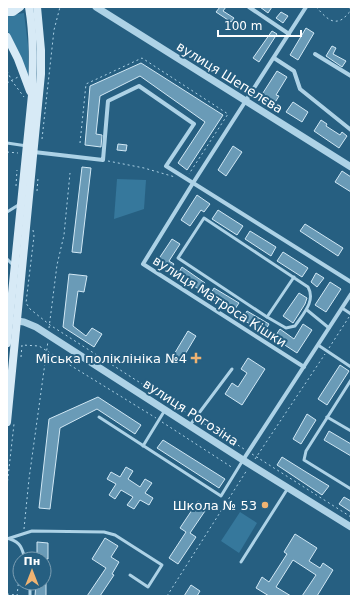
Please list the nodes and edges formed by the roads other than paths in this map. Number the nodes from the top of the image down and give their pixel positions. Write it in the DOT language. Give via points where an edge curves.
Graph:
graph roads {
  1 [pos="20,7"];
  2 [pos="31,7"];
  3 [pos="96,7"];
  4 [pos="249,7"];
  5 [pos="306,7"];
  6 [pos="10,12"];
  7 [pos="289,34"];
  8 [pos="7,37"];
  9 [pos="315,54"];
  10 [pos="274,58"];
  11 [pos="351,76"];
  12 [pos="32,95"];
  13 [pos="246,102"];
  14 [pos="351,130"];
  15 [pos="7,143"];
  16 [pos="32,148"];
  17 [pos="351,167"];
  18 [pos="193,183"];
  19 [pos="22,203"];
  20 [pos="7,212"];
  21 [pos="7,259"];
  22 [pos="15,268"];
  23 [pos="294,277"];
  24 [pos="351,282"];
  25 [pos="351,294"];
  26 [pos="342,308"];
  27 [pos="307,310"];
  28 [pos="351,314"];
  29 [pos="11,317"];
  30 [pos="267,317"];
  31 [pos="329,328"];
  32 [pos="7,343"];
  33 [pos="318,345"];
  34 [pos="304,367"];
  35 [pos="351,367"];
  36 [pos="232,368"];
  37 [pos="351,380"];
  38 [pos="165,410"];
  39 [pos="8,411"];
  40 [pos="99,417"];
  41 [pos="328,417"];
  42 [pos="7,421"];
  43 [pos="190,426"];
  44 [pos="351,431"];
  45 [pos="143,446"];
  46 [pos="243,460"];
  47 [pos="288,488"];
  48 [pos="351,489"];
  49 [pos="351,527"];
  50 [pos="8,539"];
  51 [pos="23,551"];
  52 [pos="241,562"];
  53 [pos="130,575"];
  1 -- 6 [label="main road"];
  2 -- 6 [label="street"];
  2 -- 12 [label="main road"];
  2 -- 16 [label="main road" via="41,50 39,97"];
  3 -- 13 [label="street, вулиця Шепелєва"];
  4 -- 7 [label="street"];
  5 -- 7 [label="street"];
  7 -- 10 [label="street"];
  8 -- 12 [label="main road"];
  9 -- 11 [label="street"];
  10 -- 13 [label="street"];
  10 -- 14 [label="street" via="294,71 300,89"];
  12 -- 16 [label="main road"];
  13 -- 17 [label="street, вулиця Шепелєва"];
  13 -- 18 [label="street"];
  15 -- 16 [label="lane"];
  16 -- 18 [label="street" via="103,160 108,101 138,86 194,124 166,166"];
  16 -- 19 [label="main road"];
  16 -- 29 [label="main road"];
  18 -- 24 [label="street"];
  18 -- 34 [label="street, вулиця Матроса Кішки" via="143,264"];
  19 -- 20 [label="lane"];
  19 -- 22 [label="main road"];
  21 -- 22 [label="lane"];
  22 -- 29 [label="main road"];
  23 -- 27 [label="lane" via="310,292"];
  23 -- 30 [label="lane"];
  23 -- 30 [label="lane" via="204,218 178,258"];
  25 -- 26 [label="street"];
  26 -- 28 [label="lane"];
  26 -- 31 [label="street"];
  27 -- 30 [label="lane" via="295,326 286,328"];
  27 -- 31 [label="lane"];
  29 -- 32 [label="main road"];
  29 -- 38 [label="street, вулиця Рогозіна" via="36,326"];
  29 -- 39 [label="main road"];
  31 -- 33 [label="street"];
  33 -- 34 [label="street"];
  33 -- 35 [label="lane"];
  34 -- 46 [label="street"];
  36 -- 43 [label="lane"];
  37 -- 41 [label="lane"];
  38 -- 43 [label="street, вулиця Рогозіна"];
  38 -- 45 [label="lane"];
  39 -- 42 [label="main road"];
  40 -- 45 [label="lane"];
  41 -- 44 [label="lane"];
  41 -- 48 [label="lane" via="306,451 304,460"];
  43 -- 46 [label="street, вулиця Рогозіна"];
  45 -- 46 [label="lane" via="221,496"];
  46 -- 47 [label="street, вулиця Рогозіна"];
  47 -- 49 [label="street, вулиця Рогозіна"];
  47 -- 52 [label="lane"];
  50 -- 51 [label="lane" via="20,544"];
  50 -- 53 [label="lane" via="32,531 104,532 115,535 162,565 148,586"];
}
